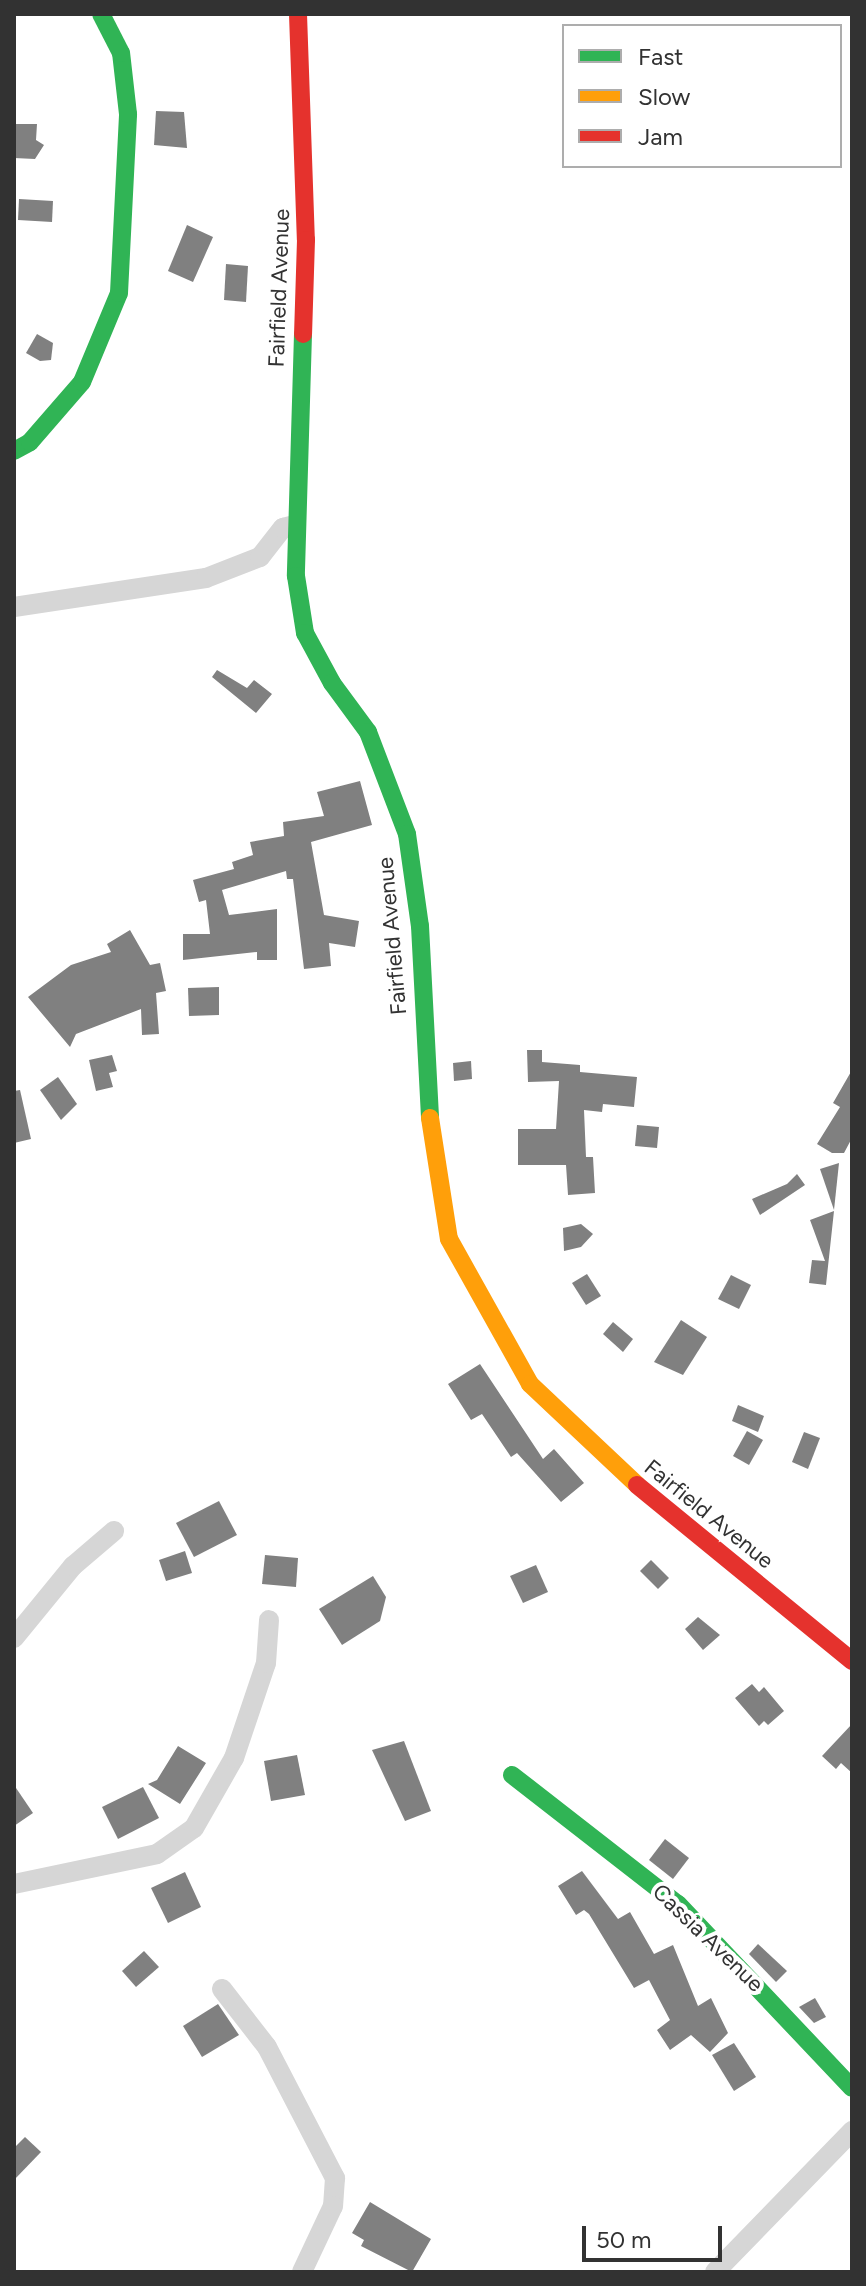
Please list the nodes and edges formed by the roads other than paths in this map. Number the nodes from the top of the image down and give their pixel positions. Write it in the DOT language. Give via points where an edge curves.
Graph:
graph roads {
  1 [pos="101,14"];
  2 [pos="298,14"];
  3 [pos="14,451"];
  4 [pos="294,525"];
  5 [pos="14,607"];
  6 [pos="114,1531"];
  7 [pos="269,1620"];
  8 [pos="14,1638"];
  9 [pos="852,1661"];
  10 [pos="512,1775"];
  11 [pos="14,1884"];
  12 [pos="222,1989"];
  13 [pos="852,2088"];
  14 [pos="852,2131"];
  15 [pos="302,2272"];
  16 [pos="715,2272"];
  1 -- 3 [label="street" via="121,53 128,114 119,293 82,382 30,442"];
  2 -- 4 [label="street, Fairfield Avenue" via="306,240"];
  4 -- 5 [label="street" via="283,528 260,557 206,578"];
  4 -- 9 [label="street, Fairfield Avenue" via="305,633 332,683 368,732 407,834 420,926 424,1060 436,1181 449,1239 530,1384 595,1451"];
  6 -- 8 [label="street" via="73,1566"];
  7 -- 11 [label="street" via="266,1663 234,1758 194,1828 157,1854"];
  10 -- 13 [label="street, Cassia Avenue" via="678,1904"];
  12 -- 15 [label="street" via="267,2047 335,2178 333,2206"];
  14 -- 16 [label="street"];
}
